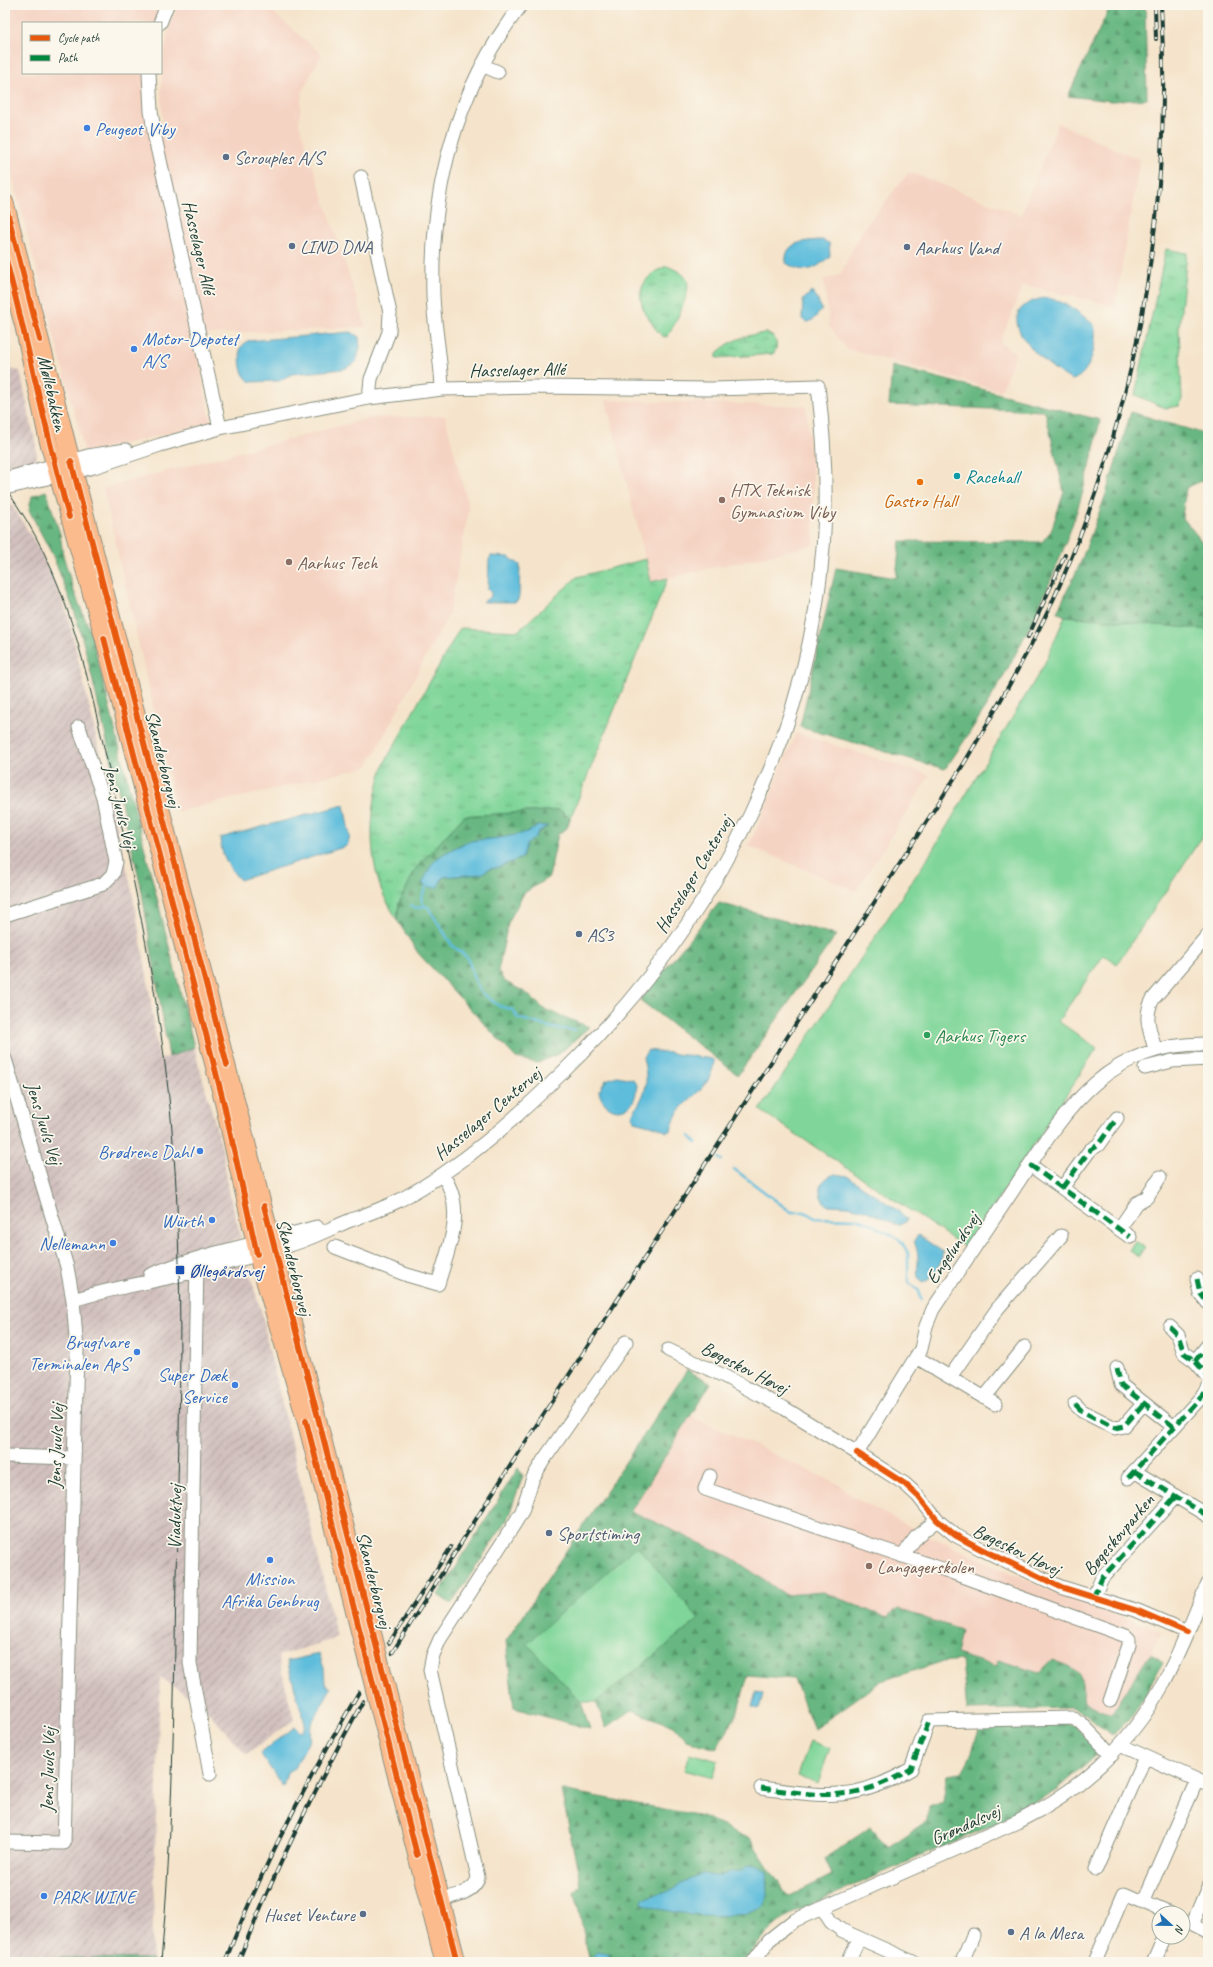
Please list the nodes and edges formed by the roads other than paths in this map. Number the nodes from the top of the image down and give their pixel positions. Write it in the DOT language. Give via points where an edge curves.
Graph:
graph roads {
  1 [pos="167,5"];
  2 [pos="520,5"];
  3 [pos="160,22"];
  4 [pos="482,65"];
  5 [pos="498,72"];
  6 [pos="149,74"];
  7 [pos="361,177"];
  8 [pos="5,203"];
  9 [pos="5,256"];
  10 [pos="818,386"];
  11 [pos="442,388"];
  12 [pos="369,398"];
  13 [pos="220,428"];
  14 [pos="73,467"];
  15 [pos="56,471"];
  16 [pos="5,479"];
  17 [pos="5,488"];
  18 [pos="79,727"];
  19 [pos="5,915"];
  20 [pos="1208,935"];
  21 [pos="1208,1044"];
  22 [pos="1170,1046"];
  23 [pos="1156,1049"];
  24 [pos="5,1059"];
  25 [pos="1208,1059"];
  26 [pos="1172,1061"];
  27 [pos="1145,1068"];
  28 [pos="1118,1118"];
  29 [pos="1030,1164"];
  30 [pos="443,1176"];
  31 [pos="1160,1177"];
  32 [pos="1062,1188"];
  33 [pos="1119,1229"];
  34 [pos="1061,1236"];
  35 [pos="1130,1237"];
  36 [pos="265,1246"];
  37 [pos="335,1247"];
  38 [pos="197,1265"];
  39 [pos="1198,1279"];
  40 [pos="73,1300"];
  41 [pos="1208,1303"];
  42 [pos="1170,1327"];
  43 [pos="626,1342"];
  44 [pos="1208,1345"];
  45 [pos="1025,1347"];
  46 [pos="668,1350"];
  47 [pos="916,1357"];
  48 [pos="1195,1361"];
  49 [pos="1116,1368"];
  50 [pos="1208,1376"];
  51 [pos="950,1377"];
  52 [pos="1208,1386"];
  53 [pos="984,1398"];
  54 [pos="1144,1403"];
  55 [pos="996,1404"];
  56 [pos="1075,1404"];
  57 [pos="1174,1427"];
  58 [pos="857,1453"];
  59 [pos="5,1456"];
  60 [pos="74,1458"];
  61 [pos="710,1476"];
  62 [pos="1176,1496"];
  63 [pos="1208,1516"];
  64 [pos="937,1520"];
  65 [pos="902,1556"];
  66 [pos="1208,1583"];
  67 [pos="1093,1598"];
  68 [pos="1187,1632"];
  69 [pos="1110,1701"];
  70 [pos="1116,1750"];
  71 [pos="1145,1757"];
  72 [pos="210,1774"];
  73 [pos="1202,1783"];
  74 [pos="762,1788"];
  75 [pos="5,1842"];
  76 [pos="1096,1869"];
  77 [pos="1208,1887"];
  78 [pos="435,1900"];
  79 [pos="1143,1903"];
  80 [pos="1151,1906"];
  81 [pos="822,1908"];
  82 [pos="1208,1933"];
  83 [pos="973,1935"];
  84 [pos="859,1938"];
  85 [pos="1160,1945"];
  86 [pos="444,1962"];
  87 [pos="458,1962"];
  88 [pos="754,1962"];
  89 [pos="848,1962"];
  90 [pos="913,1962"];
  91 [pos="962,1962"];
  92 [pos="1095,1962"];
  93 [pos="1153,1962"];
  1 -- 3 [label="street"];
  2 -- 4 [label="street"];
  4 -- 5 [label="street"];
  4 -- 11 [label="street" via="453,134 437,204 433,247 433,297 442,367"];
  6 -- 13 [label="street, Hasselager Allé" via="155,138"];
  7 -- 12 [label="street" via="390,313 389,332 371,379"];
  8 -- 14 [label="main road, Møllebakken"];
  9 -- 15 [label="main road, Møllebakken" via="24,327"];
  10 -- 11 [label="street, Hasselager Allé" via="712,389"];
  10 -- 30 [label="street, Hasselager Centervej" via="824,454 825,508 819,587 798,690 769,774 746,825 722,872 695,915 631,998 587,1048 542,1092 500,1131"];
  11 -- 12 [label="street, Hasselager Allé"];
  12 -- 13 [label="street, Hasselager Allé"];
  13 -- 14 [label="street, Hasselager Allé" via="160,444 94,468"];
  14 -- 15 [label="street, Hasselager Allé"];
  14 -- 36 [label="main road, Skanderborgvej"];
  15 -- 16 [label="street"];
  15 -- 17 [label="street"];
  15 -- 36 [label="main road, Skanderborgvej" via="104,638 229,1128"];
  18 -- 19 [label="street, Jens Juuls Vej" via="103,797 116,862 113,874 103,884"];
  20 -- 23 [label="street" via="1149,1006 1148,1021"];
  21 -- 22 [label="street, Engelundsvej"];
  22 -- 23 [label="street, Engelundsvej"];
  22 -- 26 [label="street"];
  23 -- 29 [label="street, Engelundsvej" via="1109,1072 1088,1088 1066,1113"];
  24 -- 40 [label="street, Jens Juuls Vej" via="55,1223"];
  25 -- 26 [label="street"];
  26 -- 27 [label="street"];
  28 -- 32 [label="street"];
  29 -- 32 [label="street"];
  29 -- 47 [label="street, Engelundsvej" via="933,1309 921,1349"];
  30 -- 36 [label="street, Hasselager Centervej" via="398,1201 354,1219 339,1221"];
  30 -- 37 [label="street" via="453,1193 455,1221 438,1284 407,1275"];
  31 -- 33 [label="street" via="1147,1197 1137,1203"];
  32 -- 33 [label="street"];
  33 -- 35 [label="street"];
  34 -- 51 [label="street" via="998,1308"];
  36 -- 38 [label="street"];
  36 -- 78 [label="main road, Skanderborgvej" via="306,1421"];
  36 -- 78 [label="main road, Skanderborgvej" via="299,1343"];
  38 -- 40 [label="street" via="171,1266 124,1286"];
  38 -- 72 [label="street, Viaduktvej" via="190,1663"];
  39 -- 41 [label="street" via="1200,1293"];
  40 -- 60 [label="street, Jens Juuls Vej" via="77,1350"];
  42 -- 48 [label="street" via="1178,1335 1184,1353"];
  43 -- 78 [label="street" via="543,1461 533,1478 522,1511 433,1655 430,1670 478,1874 476,1884 470,1890"];
  44 -- 48 [label="street"];
  45 -- 53 [label="street"];
  46 -- 58 [label="street, Bøgeskov Høvej" via="784,1408"];
  47 -- 51 [label="street"];
  47 -- 58 [label="street, Engelundsvej"];
  48 -- 50 [label="street"];
  49 -- 54 [label="street" via="1121,1384"];
  51 -- 53 [label="street"];
  52 -- 57 [label="street, Bøgeskovparken" via="1204,1394"];
  53 -- 55 [label="street"];
  54 -- 56 [label="street" via="1120,1428 1115,1428 1082,1411"];
  54 -- 57 [label="street"];
  57 -- 62 [label="street, Bøgeskovparken" via="1131,1475"];
  58 -- 64 [label="street, Bøgeskov Høvej" via="904,1484 918,1496"];
  59 -- 60 [label="street"];
  60 -- 75 [label="street, Jens Juuls Vej" via="64,1843"];
  61 -- 65 [label="street, Bøgeskov Høvej" via="705,1489"];
  62 -- 63 [label="street, Bøgeskovparken"];
  62 -- 67 [label="street, Bøgeskovparken" via="1102,1578"];
  64 -- 65 [label="street" via="917,1536"];
  64 -- 67 [label="street, Bøgeskov Høvej" via="954,1534 1018,1568"];
  65 -- 69 [label="street, Bøgeskov Høvej" via="1126,1636 1129,1645"];
  66 -- 68 [label="street"];
  67 -- 68 [label="street, Bøgeskov Høvej" via="1138,1611"];
  68 -- 70 [label="street, Grøndalsvej" via="1171,1669 1153,1701"];
  70 -- 71 [label="street"];
  70 -- 74 [label="street" via="1073,1718 929,1721 911,1769 878,1786 842,1795 825,1796"];
  70 -- 81 [label="street, Grøndalsvej" via="1083,1781 1033,1814"];
  71 -- 73 [label="street"];
  71 -- 76 [label="street"];
  73 -- 79 [label="street"];
  77 -- 82 [label="street" via="1192,1925"];
  78 -- 86 [label="main road, Skanderborgvej"];
  78 -- 87 [label="main road, Skanderborgvej"];
  79 -- 80 [label="street"];
  79 -- 92 [label="street" via="1124,1894"];
  81 -- 84 [label="street" via="835,1926"];
  81 -- 88 [label="street, Grøndalsvej" via="776,1932"];
  83 -- 91 [label="street"];
  84 -- 89 [label="street"];
  84 -- 90 [label="street"];
  85 -- 93 [label="street"];
}
